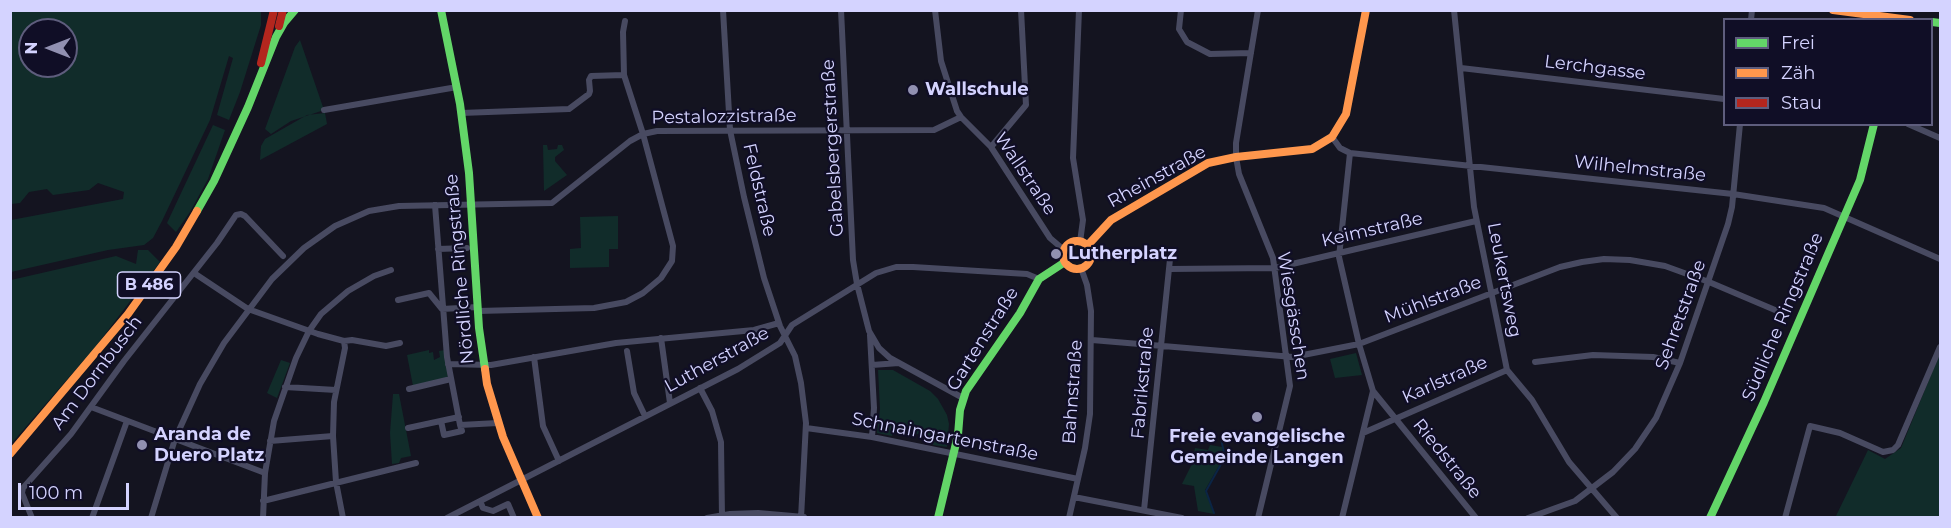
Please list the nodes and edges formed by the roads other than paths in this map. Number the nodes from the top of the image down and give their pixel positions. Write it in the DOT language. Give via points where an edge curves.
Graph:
graph roads {
  1 [pos="269,10"];
  2 [pos="274,10"];
  3 [pos="283,10"];
  4 [pos="295,10"];
  5 [pos="441,10"];
  6 [pos="723,10"];
  7 [pos="841,10"];
  8 [pos="935,10"];
  9 [pos="1021,10"];
  10 [pos="1079,10"];
  11 [pos="1181,10"];
  12 [pos="1258,10"];
  13 [pos="1366,10"];
  14 [pos="1454,10"];
  15 [pos="1833,10"];
  16 [pos="1890,16"];
  17 [pos="625,21"];
  18 [pos="271,26"];
  19 [pos="276,37"];
  20 [pos="1251,53"];
  21 [pos="1461,68"];
  22 [pos="624,75"];
  23 [pos="457,87"];
  24 [pos="252,99"];
  25 [pos="1723,99"];
  26 [pos="324,110"];
  27 [pos="461,112"];
  28 [pos="961,117"];
  29 [pos="1740,126"];
  30 [pos="1874,126"];
  31 [pos="1913,126"];
  32 [pos="730,130"];
  33 [pos="846,131"];
  34 [pos="643,134"];
  35 [pos="1332,137"];
  36 [pos="1941,138"];
  37 [pos="991,147"];
  38 [pos="1350,153"];
  39 [pos="1236,157"];
  40 [pos="1469,166"];
  41 [pos="1733,194"];
  42 [pos="472,204"];
  43 [pos="435,205"];
  44 [pos="1843,218"];
  45 [pos="1476,221"];
  46 [pos="1083,244"];
  47 [pos="467,248"];
  48 [pos="438,249"];
  49 [pos="1064,250"];
  50 [pos="1339,253"];
  51 [pos="283,256"];
  52 [pos="1170,259"];
  53 [pos="1941,259"];
  54 [pos="1065,262"];
  55 [pos="1081,268"];
  56 [pos="1275,268"];
  57 [pos="1169,269"];
  58 [pos="391,270"];
  59 [pos="194,273"];
  60 [pos="1039,279"];
  61 [pos="1709,282"];
  62 [pos="857,284"];
  63 [pos="441,289"];
  64 [pos="429,293"];
  65 [pos="1491,295"];
  66 [pos="398,300"];
  67 [pos="248,309"];
  68 [pos="442,309"];
  69 [pos="478,309"];
  70 [pos="1774,310"];
  71 [pos="779,323"];
  72 [pos="309,331"];
  73 [pos="869,331"];
  74 [pos="786,335"];
  75 [pos="661,338"];
  76 [pos="1092,340"];
  77 [pos="344,341"];
  78 [pos="400,342"];
  79 [pos="1359,344"];
  80 [pos="1161,346"];
  81 [pos="1941,348"];
  82 [pos="627,351"];
  83 [pos="1287,356"];
  84 [pos="534,357"];
  85 [pos="1536,362"];
  86 [pos="899,363"];
  87 [pos="1680,363"];
  88 [pos="448,364"];
  89 [pos="484,364"];
  90 [pos="872,365"];
  91 [pos="1507,370"];
  92 [pos="451,379"];
  93 [pos="285,387"];
  94 [pos="700,388"];
  95 [pos="410,389"];
  96 [pos="336,390"];
  97 [pos="1373,391"];
  98 [pos="963,398"];
  99 [pos="670,403"];
  100 [pos="91,407"];
  101 [pos="645,416"];
  102 [pos="459,417"];
  103 [pos="1395,419"];
  104 [pos="127,421"];
  105 [pos="441,421"];
  106 [pos="498,423"];
  107 [pos="460,425"];
  108 [pos="408,428"];
  109 [pos="806,428"];
  110 [pos="1363,432"];
  111 [pos="333,436"];
  112 [pos="872,436"];
  113 [pos="175,439"];
  114 [pos="270,441"];
  115 [pos="953,452"];
  116 [pos="10,454"];
  117 [pos="559,460"];
  118 [pos="416,462"];
  119 [pos="265,473"];
  120 [pos="1078,479"];
  121 [pos="521,480"];
  122 [pos="336,482"];
  123 [pos="1591,489"];
  124 [pos="1074,497"];
  125 [pos="263,501"];
  126 [pos="480,501"];
  127 [pos="1144,510"];
  128 [pos="722,516"];
  129 [pos="802,517"];
  130 [pos="32,518"];
  131 [pos="92,518"];
  132 [pos="151,518"];
  133 [pos="263,518"];
  134 [pos="343,518"];
  135 [pos="447,518"];
  136 [pos="514,518"];
  137 [pos="538,518"];
  138 [pos="707,518"];
  139 [pos="938,518"];
  140 [pos="1069,518"];
  141 [pos="1182,518"];
  142 [pos="1258,518"];
  143 [pos="1342,518"];
  144 [pos="1476,518"];
  145 [pos="1528,518"];
  146 [pos="1617,518"];
  147 [pos="1710,518"];
  148 [pos="1785,518"];
  1 -- 18 [label="street"];
  2 -- 18 [label="street, B 486"];
  3 -- 19 [label="street, B 486"];
  4 -- 19 [label="street, B 486"];
  5 -- 23 [label="street, Nördliche Ringstraße"];
  6 -- 32 [label="street, Feldstraße"];
  7 -- 33 [label="street, Gabelsbergerstraße"];
  8 -- 28 [label="street, Wallstraße" via="943,70"];
  9 -- 37 [label="street" via="1026,105"];
  10 -- 46 [label="street" via="1073,158"];
  11 -- 20 [label="street" via="1179,29 1187,42 1210,54"];
  12 -- 20 [label="street, Wiesgässchen"];
  13 -- 35 [label="street" via="1346,114"];
  14 -- 21 [label="street, Leukertsweg"];
  15 -- 16 [label="street"];
  17 -- 22 [label="street"];
  18 -- 24 [label="street, B 486"];
  19 -- 24 [label="street, B 486"];
  20 -- 39 [label="street, Wiesgässchen"];
  21 -- 25 [label="street, Lerchgasse"];
  21 -- 40 [label="street, Leukertsweg"];
  22 -- 27 [label="street" via="591,76 589,94 569,109"];
  22 -- 34 [label="street"];
  23 -- 26 [label="street"];
  23 -- 27 [label="street, Nördliche Ringstraße"];
  24 -- 116 [label="street, B 486" via="201,205 176,247 106,341"];
  27 -- 42 [label="street, Nördliche Ringstraße"];
  28 -- 33 [label="street, Pestalozzistraße" via="934,130"];
  28 -- 37 [label="street, Wallstraße"];
  29 -- 41 [label="street, Sehretstraße"];
  30 -- 44 [label="street, Südliche Ringstraße" via="1864,167"];
  31 -- 36 [label="street"];
  32 -- 33 [label="street, Pestalozzistraße"];
  32 -- 34 [label="street, Pestalozzistraße"];
  32 -- 71 [label="street, Feldstraße" via="764,278"];
  33 -- 62 [label="street, Gabelsbergerstraße"];
  34 -- 42 [label="street, Pestalozzistraße" via="552,202"];
  34 -- 69 [label="street" via="673,246 672,261 661,278 643,293 616,305"];
  35 -- 38 [label="street"];
  35 -- 39 [label="street, Rheinstraße" via="1312,149"];
  37 -- 49 [label="street, Wallstraße" via="1050,238"];
  38 -- 40 [label="street, Wilhelmstraße"];
  38 -- 50 [label="street"];
  39 -- 46 [label="street, Rheinstraße" via="1208,163 1129,208"];
  39 -- 56 [label="street, Wiesgässchen"];
  40 -- 41 [label="street, Wilhelmstraße"];
  40 -- 45 [label="street, Leukertsweg"];
  41 -- 44 [label="street, Wilhelmstraße" via="1824,208"];
  41 -- 61 [label="street, Sehretstraße" via="1728,224"];
  42 -- 43 [label="street, Pestalozzistraße"];
  42 -- 69 [label="street, Nördliche Ringstraße"];
  43 -- 48 [label="street"];
  43 -- 67 [label="street, Pestalozzistraße" via="379,209 335,226 287,263"];
  44 -- 53 [label="street, Wilhelmstraße"];
  44 -- 147 [label="street, Südliche Ringstraße"];
  45 -- 50 [label="street, Keimstraße"];
  45 -- 65 [label="street, Leukertsweg"];
  46 -- 49 [label="street" via="1071,243"];
  46 -- 55 [label="street" via="1090,259"];
  47 -- 48 [label="street"];
  48 -- 63 [label="street"];
  49 -- 54 [label="street"];
  50 -- 56 [label="street, Keimstraße"];
  50 -- 79 [label="street"];
  51 -- 59 [label="street, Am Dornbusch" via="239,213"];
  52 -- 57 [label="street, Fabrikstraße"];
  54 -- 55 [label="street" via="1074,269"];
  54 -- 60 [label="street, Gartenstraße"];
  55 -- 76 [label="street, Bahnstraße" via="1089,295"];
  56 -- 57 [label="street, Keimstraße"];
  56 -- 83 [label="street, Wiesgässchen"];
  57 -- 80 [label="street, Fabrikstraße"];
  58 -- 72 [label="street" via="348,291 321,314"];
  59 -- 67 [label="street"];
  59 -- 100 [label="street, Am Dornbusch"];
  60 -- 62 [label="street, Lutherstraße" via="1027,274 903,266 876,273"];
  60 -- 98 [label="street, Gartenstraße"];
  61 -- 65 [label="street, Mühlstraße" via="1654,264 1604,260 1560,267"];
  61 -- 70 [label="street, Mühlstraße"];
  61 -- 87 [label="street, Sehretstraße"];
  62 -- 73 [label="street, Gabelsbergerstraße"];
  62 -- 74 [label="street, Lutherstraße" via="792,325"];
  63 -- 64 [label="street"];
  63 -- 68 [label="street"];
  64 -- 66 [label="street"];
  64 -- 68 [label="street"];
  65 -- 79 [label="street, Mühlstraße"];
  65 -- 91 [label="street, Leukertsweg"];
  67 -- 72 [label="street"];
  67 -- 113 [label="street, Pestalozzistraße" via="200,384"];
  68 -- 69 [label="street"];
  68 -- 88 [label="street"];
  69 -- 89 [label="street, Nördliche Ringstraße"];
  71 -- 74 [label="street, Feldstraße"];
  71 -- 75 [label="street" via="754,330"];
  72 -- 77 [label="street"];
  72 -- 93 [label="street"];
  73 -- 86 [label="street" via="879,348"];
  73 -- 90 [label="street"];
  74 -- 94 [label="street, Lutherstraße" via="749,363"];
  74 -- 109 [label="street, Feldstraße" via="798,367"];
  75 -- 84 [label="street"];
  75 -- 99 [label="street"];
  76 -- 80 [label="street, Mühlstraße"];
  76 -- 120 [label="street, Bahnstraße" via="1090,414"];
  77 -- 78 [label="street" via="386,346"];
  77 -- 96 [label="street"];
  79 -- 83 [label="street, Mühlstraße"];
  79 -- 97 [label="street"];
  80 -- 83 [label="street, Mühlstraße"];
  80 -- 127 [label="street, Fabrikstraße"];
  81 -- 148 [label="street" via="1898,445 1889,453 1844,434 1810,426"];
  82 -- 101 [label="street" via="634,393"];
  83 -- 142 [label="street, Wiesgässchen" via="1290,390"];
  84 -- 89 [label="street"];
  84 -- 117 [label="street" via="544,430"];
  85 -- 87 [label="street" via="1593,355 1653,357"];
  86 -- 90 [label="street"];
  86 -- 98 [label="street"];
  87 -- 123 [label="street, Sehretstraße" via="1644,437 1613,472"];
  88 -- 89 [label="street"];
  88 -- 92 [label="street"];
  89 -- 106 [label="street, Nördliche Ringstraße"];
  90 -- 112 [label="street"];
  91 -- 103 [label="street, Karlstraße"];
  91 -- 123 [label="street, Leukertsweg" via="1532,400 1560,449"];
  92 -- 95 [label="street"];
  92 -- 102 [label="street"];
  93 -- 96 [label="street"];
  93 -- 114 [label="street"];
  94 -- 99 [label="street, Lutherstraße"];
  94 -- 128 [label="street" via="720,442"];
  96 -- 111 [label="street"];
  97 -- 103 [label="street, Karlstraße"];
  97 -- 110 [label="street"];
  98 -- 115 [label="street, Gartenstraße"];
  99 -- 101 [label="street, Lutherstraße"];
  100 -- 104 [label="street"];
  100 -- 130 [label="street, Am Dornbusch" via="23,488"];
  101 -- 117 [label="street, Lutherstraße"];
  102 -- 105 [label="street"];
  102 -- 107 [label="street"];
  103 -- 110 [label="street, Karlstraße"];
  103 -- 144 [label="street, Riedstraße"];
  104 -- 113 [label="street"];
  104 -- 131 [label="street"];
  105 -- 107 [label="street" via="444,435 462,431"];
  105 -- 108 [label="street"];
  106 -- 107 [label="street"];
  106 -- 121 [label="street, Nördliche Ringstraße"];
  109 -- 112 [label="street, Schnaingartenstraße"];
  109 -- 129 [label="street, Feldstraße"];
  110 -- 143 [label="street"];
  111 -- 114 [label="street"];
  111 -- 122 [label="street"];
  112 -- 115 [label="street, Schnaingartenstraße"];
  113 -- 119 [label="street"];
  113 -- 132 [label="street, Pestalozzistraße"];
  114 -- 119 [label="street"];
  115 -- 120 [label="street, Schnaingartenstraße"];
  115 -- 139 [label="street, Gartenstraße"];
  117 -- 121 [label="street, Lutherstraße"];
  118 -- 122 [label="street"];
  119 -- 125 [label="street"];
  120 -- 124 [label="street, Bahnstraße"];
  121 -- 126 [label="street, Lutherstraße"];
  121 -- 137 [label="street, Nördliche Ringstraße"];
  122 -- 125 [label="street"];
  122 -- 134 [label="street"];
  123 -- 145 [label="street, Sehretstraße" via="1570,503"];
  123 -- 146 [label="street, Leukertsweg"];
  124 -- 127 [label="street"];
  124 -- 140 [label="street, Bahnstraße"];
  125 -- 133 [label="street"];
  126 -- 135 [label="street, Lutherstraße"];
  126 -- 136 [label="street" via="483,508 493,512 508,504"];
  127 -- 141 [label="street"];
  128 -- 129 [label="street" via="769,513"];
  128 -- 138 [label="street"];
}
